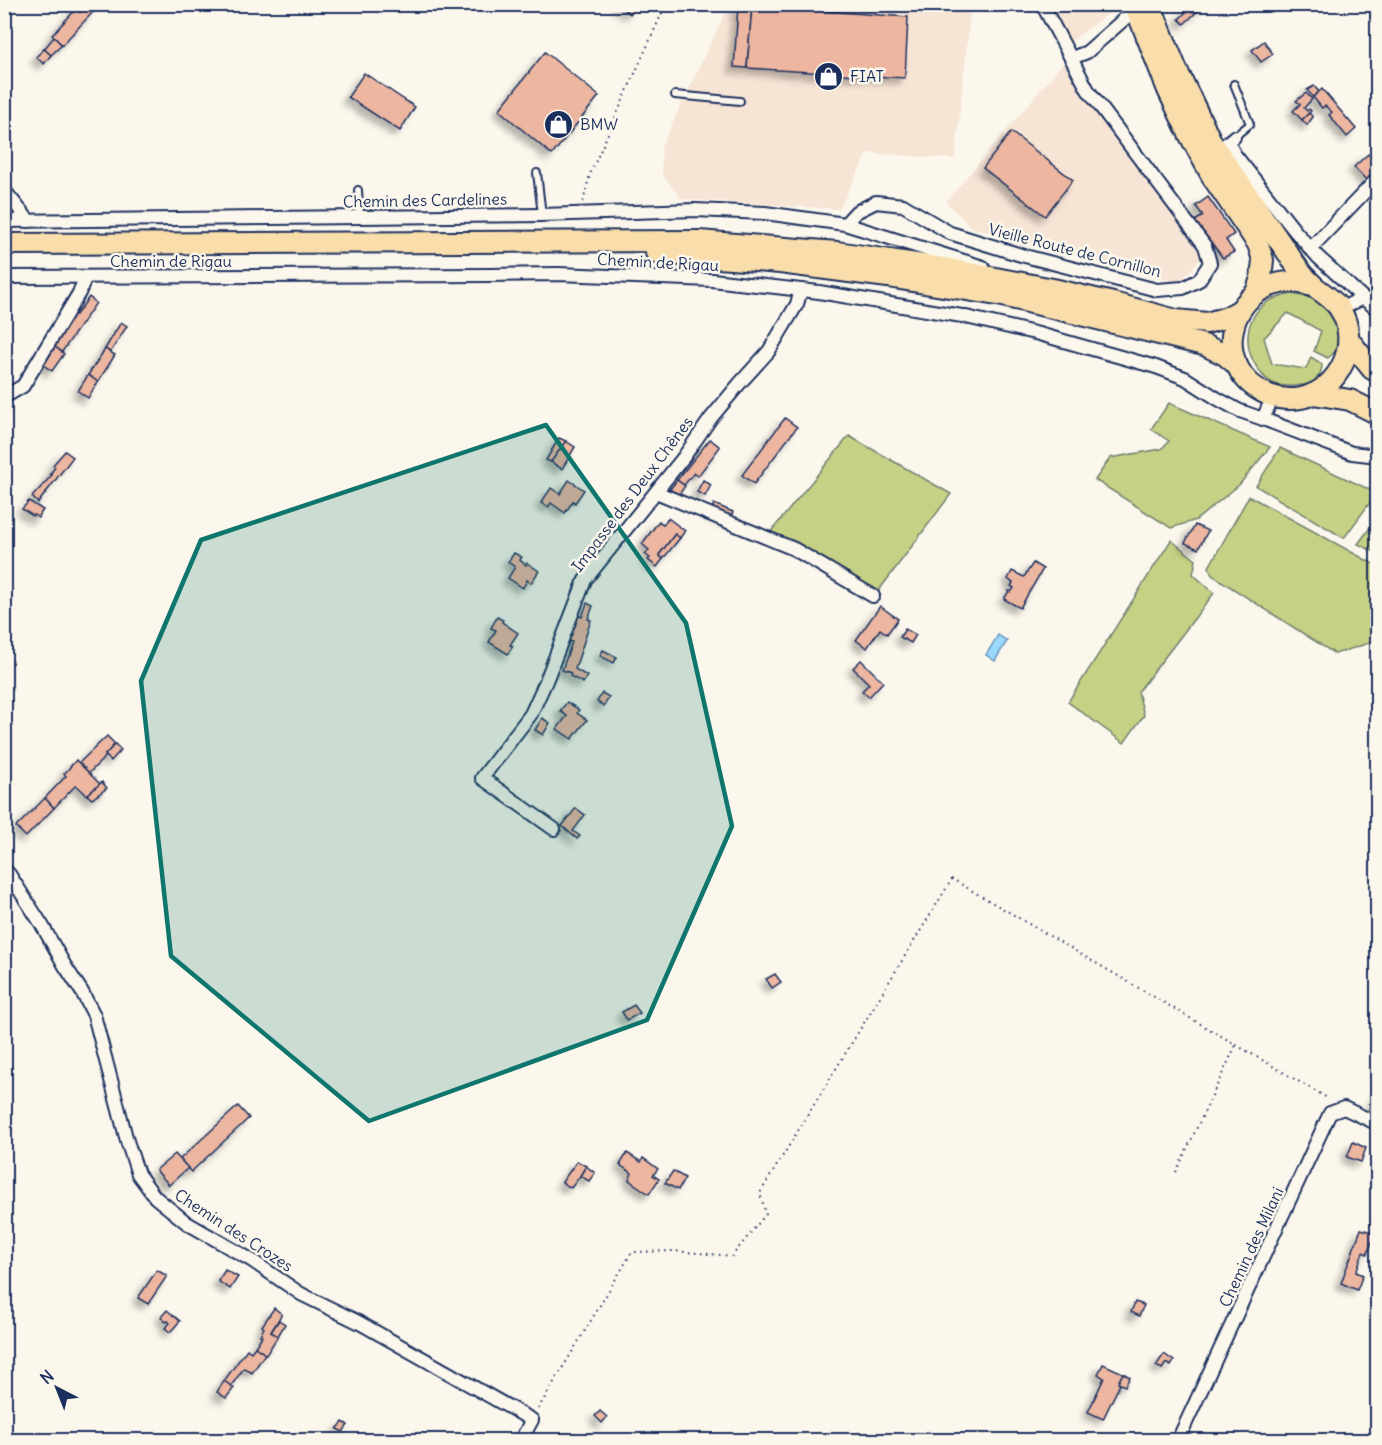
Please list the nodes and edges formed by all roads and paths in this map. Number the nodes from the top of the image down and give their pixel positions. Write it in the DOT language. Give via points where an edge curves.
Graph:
graph roads {
  1 [pos="666,4"];
  2 [pos="1042,4"];
  3 [pos="1140,5"];
  4 [pos="1072,58"];
  5 [pos="1234,84"];
  6 [pos="675,95"];
  7 [pos="740,100"];
  8 [pos="1234,137"];
  9 [pos="537,173"];
  10 [pos="1377,178"];
  11 [pos="4,190"];
  12 [pos="358,190"];
  13 [pos="580,213"];
  14 [pos="542,215"];
  15 [pos="360,217"];
  16 [pos="4,221"];
  17 [pos="29,221"];
  18 [pos="845,224"];
  19 [pos="577,242"];
  20 [pos="4,244"];
  21 [pos="1310,249"];
  22 [pos="4,277"];
  23 [pos="85,278"];
  24 [pos="1315,287"];
  25 [pos="1053,289"];
  26 [pos="801,290"];
  27 [pos="1256,293"];
  28 [pos="1362,298"];
  29 [pos="1340,309"];
  30 [pos="1240,310"];
  31 [pos="1377,310"];
  32 [pos="1349,340"];
  33 [pos="1237,364"];
  34 [pos="1377,372"];
  35 [pos="1313,394"];
  36 [pos="4,395"];
  37 [pos="1273,396"];
  38 [pos="1377,414"];
  39 [pos="1263,419"];
  40 [pos="1377,456"];
  41 [pos="656,492"];
  42 [pos="873,596"];
  43 [pos="554,829"];
  44 [pos="4,870"];
  45 [pos="1236,1045"];
  46 [pos="1344,1108"];
  47 [pos="1377,1124"];
  48 [pos="1176,1172"];
  49 [pos="532,1420"];
  50 [pos="521,1440"];
  51 [pos="1178,1440"];
  1 -- 13 [label="path" via="590,174"];
  2 -- 4 [label="street, Vieille Route de Cornillon"];
  3 -- 4 [label="street" via="1087,52"];
  3 -- 24 [label="main road" via="1212,143 1302,274"];
  3 -- 27 [label="main road" via="1168,90 1189,134 1213,178 1258,244 1263,260"];
  4 -- 18 [label="street, Vieille Route de Cornillon" via="1088,90 1205,246 1210,263 1199,280 1183,288 1157,290 950,233 903,205 876,202 856,212"];
  5 -- 8 [label="lane" via="1250,124"];
  6 -- 7 [label="lane"];
  8 -- 21 [label="street" via="1228,142 1235,155"];
  9 -- 14 [label="lane"];
  10 -- 21 [label="street"];
  11 -- 17 [label="street"];
  12 -- 15 [label="lane"];
  13 -- 14 [label="street, Chemin des Cardelines"];
  13 -- 18 [label="street, Chemin des Cardelines" via="695,210 765,213"];
  14 -- 15 [label="street, Chemin des Cardelines"];
  15 -- 17 [label="street, Chemin des Cardelines"];
  16 -- 17 [label="street, Chemin des Cardelines"];
  18 -- 25 [label="street, Chemin des Cardelines"];
  19 -- 20 [label="main road"];
  19 -- 25 [label="main road" via="699,241 837,252"];
  19 -- 33 [label="main road" via="597,248 780,263 1003,296 1204,345"];
  21 -- 28 [label="street"];
  22 -- 23 [label="street, Chemin de Rigau"];
  23 -- 26 [label="street, Chemin de Rigau" via="558,274 712,280"];
  23 -- 36 [label="street" via="23,386"];
  24 -- 27 [label="main road" via="1295,282 1275,284"];
  24 -- 29 [label="main road"];
  25 -- 30 [label="main road" via="1176,320 1207,323"];
  26 -- 39 [label="street, Chemin de Rigau" via="962,316 1061,340 1185,378 1240,411"];
  26 -- 41 [label="street, Impasse des Deux Chênes" via="769,351 718,409"];
  27 -- 30 [label="main road"];
  28 -- 29 [label="street"];
  28 -- 31 [label="street"];
  29 -- 32 [label="main road"];
  30 -- 33 [label="main road" via="1232,337"];
  32 -- 34 [label="main road"];
  32 -- 35 [label="main road" via="1339,373"];
  33 -- 37 [label="main road" via="1251,384"];
  35 -- 37 [label="main road" via="1286,399"];
  35 -- 38 [label="main road" via="1350,400"];
  37 -- 39 [label="street"];
  39 -- 40 [label="street" via="1352,453"];
  41 -- 42 [label="street" via="794,549"];
  41 -- 43 [label="street, Impasse des Deux Chênes" via="585,580 531,714 482,778"];
  44 -- 49 [label="street, Chemin des Crozes" via="42,925 94,1015 127,1141 138,1173 155,1197 187,1223 301,1294"];
  45 -- 46 [label="path"];
  45 -- 48 [label="path"];
  45 -- 49 [label="path" via="952,879 760,1193 766,1214 732,1256 632,1252"];
  46 -- 47 [label="street"];
  46 -- 51 [label="street, Chemin des Milani" via="1330,1113"];
  49 -- 50 [label="street"];
}
